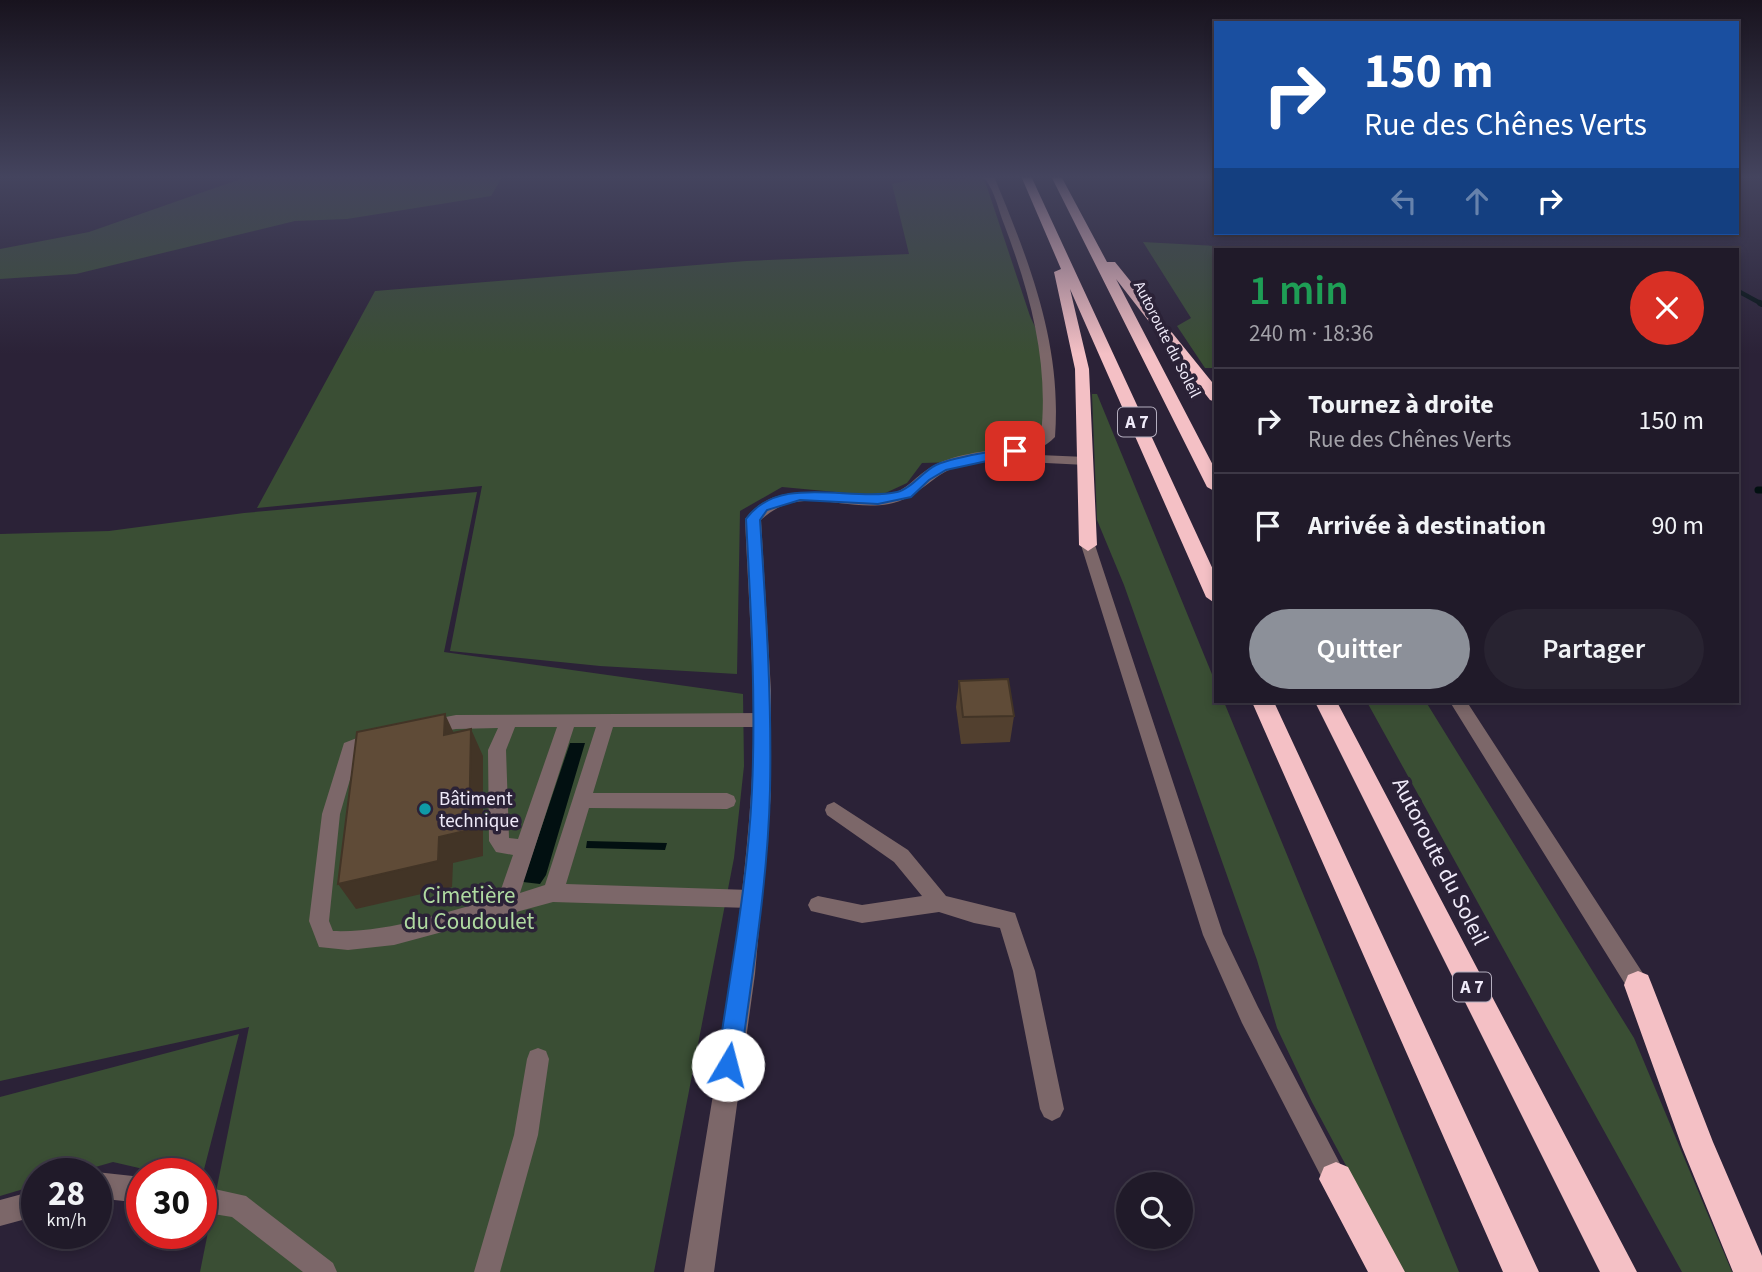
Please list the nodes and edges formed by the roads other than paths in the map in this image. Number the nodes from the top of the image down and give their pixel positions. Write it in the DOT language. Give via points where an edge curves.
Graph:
graph roads {
  1 [pos="1013,235"];
  2 [pos="1052,235"];
  3 [pos="1087,235"];
  4 [pos="1057,246"];
  5 [pos="1092,246"];
  6 [pos="1214,394"];
  7 [pos="992,457"];
  8 [pos="1086,461"];
  9 [pos="1214,484"];
  10 [pos="1088,545"];
  11 [pos="1214,593"];
  12 [pos="1263,703"];
  13 [pos="1327,703"];
  14 [pos="1459,703"];
  15 [pos="509,720"];
  16 [pos="760,720"];
  17 [pos="567,722"];
  18 [pos="606,722"];
  19 [pos="583,800"];
  20 [pos="727,801"];
  21 [pos="834,810"];
  22 [pos="525,848"];
  23 [pos="553,893"];
  24 [pos="750,899"];
  25 [pos="939,903"];
  26 [pos="506,905"];
  27 [pos="818,905"];
  28 [pos="1638,985"];
  29 [pos="538,1059"];
  30 [pos="1052,1110"];
  31 [pos="1336,1179"];
  32 [pos="217,1202"];
  33 [pos="21,1207"];
  34 [pos="0,1213"];
  35 [pos="324,1272"];
  36 [pos="487,1272"];
  37 [pos="699,1272"];
  38 [pos="1387,1272"];
  39 [pos="1521,1272"];
  40 [pos="1619,1272"];
  41 [pos="1751,1272"];
  1 -- 7 [label="street" via="1048,345 1051,415 1048,437"];
  2 -- 4 [label="highway, A 7"];
  3 -- 5 [label="highway, Autoroute du Soleil / A 7"];
  4 -- 8 [label="highway" via="1082,369"];
  4 -- 11 [label="highway, A 7"];
  5 -- 6 [label="highway"];
  5 -- 9 [label="highway, Autoroute du Soleil / A 7"];
  7 -- 8 [label="lane"];
  7 -- 16 [label="street" via="942,467 906,495 878,499 799,496 762,508 753,519 763,684"];
  8 -- 10 [label="highway"];
  10 -- 31 [label="lane" via="1213,935"];
  12 -- 39 [label="highway"];
  13 -- 40 [label="highway, Autoroute du Soleil / A 7"];
  14 -- 28 [label="lane"];
  15 -- 17 [label="lane"];
  15 -- 22 [label="lane" via="497,750 499,841 503,846"];
  15 -- 26 [label="lane" via="403,731 350,748 331,814 319,921 326,940 344,942"];
  16 -- 18 [label="lane"];
  16 -- 24 [label="street" via="761,793"];
  17 -- 18 [label="lane"];
  17 -- 22 [label="lane"];
  18 -- 19 [label="lane"];
  19 -- 20 [label="lane"];
  19 -- 23 [label="lane"];
  21 -- 25 [label="lane" via="901,856"];
  22 -- 26 [label="lane"];
  23 -- 24 [label="lane"];
  23 -- 26 [label="lane"];
  24 -- 37 [label="street"];
  25 -- 27 [label="lane" via="862,914"];
  25 -- 30 [label="lane" via="1008,920 1024,971"];
  28 -- 41 [label="highway" via="1698,1147"];
  29 -- 36 [label="lane" via="526,1135"];
  31 -- 38 [label="highway"];
  32 -- 35 [label="lane" via="237,1205"];
  33 -- 34 [label="lane"];
}
